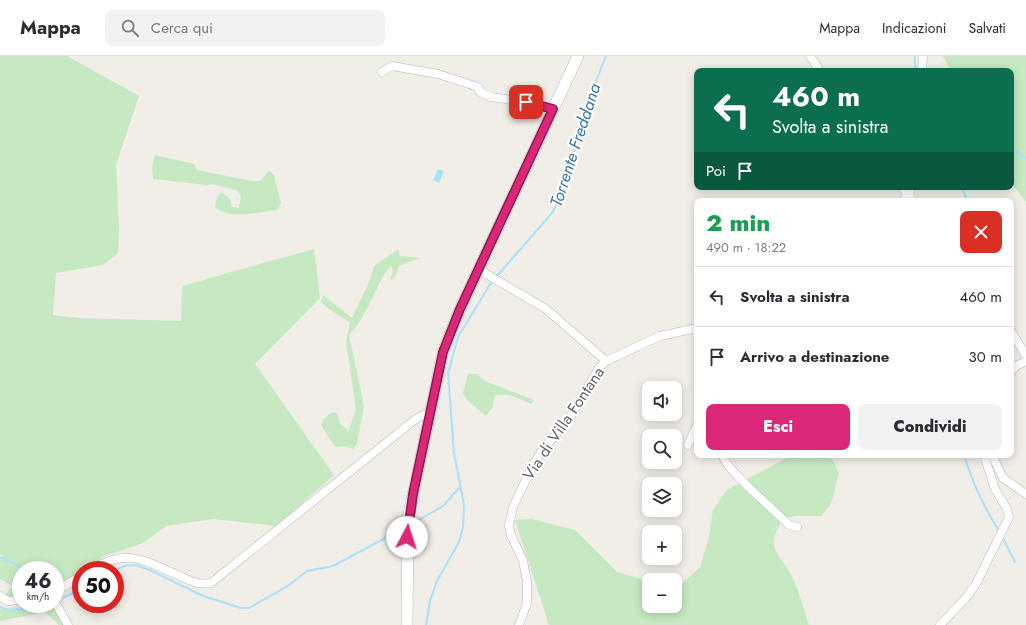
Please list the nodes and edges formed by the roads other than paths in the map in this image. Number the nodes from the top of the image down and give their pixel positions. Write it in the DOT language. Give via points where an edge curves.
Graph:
graph roads {
  1 [pos="578,56"];
  2 [pos="810,56"];
  3 [pos="922,56"];
  4 [pos="818,68"];
  5 [pos="922,68"];
  6 [pos="382,72"];
  7 [pos="553,109"];
  8 [pos="478,269"];
  9 [pos="694,329"];
  10 [pos="1014,342"];
  11 [pos="606,361"];
  12 [pos="1020,363"];
  13 [pos="429,412"];
  14 [pos="694,432"];
  15 [pos="688,445"];
  16 [pos="724,458"];
  17 [pos="985,458"];
  18 [pos="993,458"];
  19 [pos="1026,494"];
  20 [pos="797,527"];
  21 [pos="112,561"];
  22 [pos="0,596"];
  23 [pos="12,601"];
  24 [pos="61,613"];
  25 [pos="68,625"];
  26 [pos="407,625"];
  27 [pos="519,625"];
  28 [pos="940,625"];
  1 -- 7 [label="main road"];
  2 -- 4 [label="street"];
  3 -- 5 [label="street"];
  6 -- 7 [label="street" via="392,66 438,74 478,87 480,92 491,97"];
  7 -- 8 [label="main road"];
  8 -- 11 [label="street" via="546,309"];
  8 -- 13 [label="main road" via="443,352"];
  9 -- 11 [label="street, Via di Villa Fontana" via="660,336"];
  10 -- 12 [label="street"];
  11 -- 27 [label="street, Via di Villa Fontana" via="599,368 569,419 541,452 525,479 513,507 509,526 511,536 528,581 527,603"];
  13 -- 21 [label="street" via="417,418 211,583 199,584 134,557 127,556"];
  13 -- 26 [label="main road" via="408,519"];
  14 -- 15 [label="street"];
  16 -- 20 [label="street" via="734,473 789,524"];
  17 -- 28 [label="street" via="995,489 1009,517 976,584"];
  18 -- 19 [label="street" via="1003,478"];
  22 -- 23 [label="street"];
  24 -- 25 [label="street"];
}
